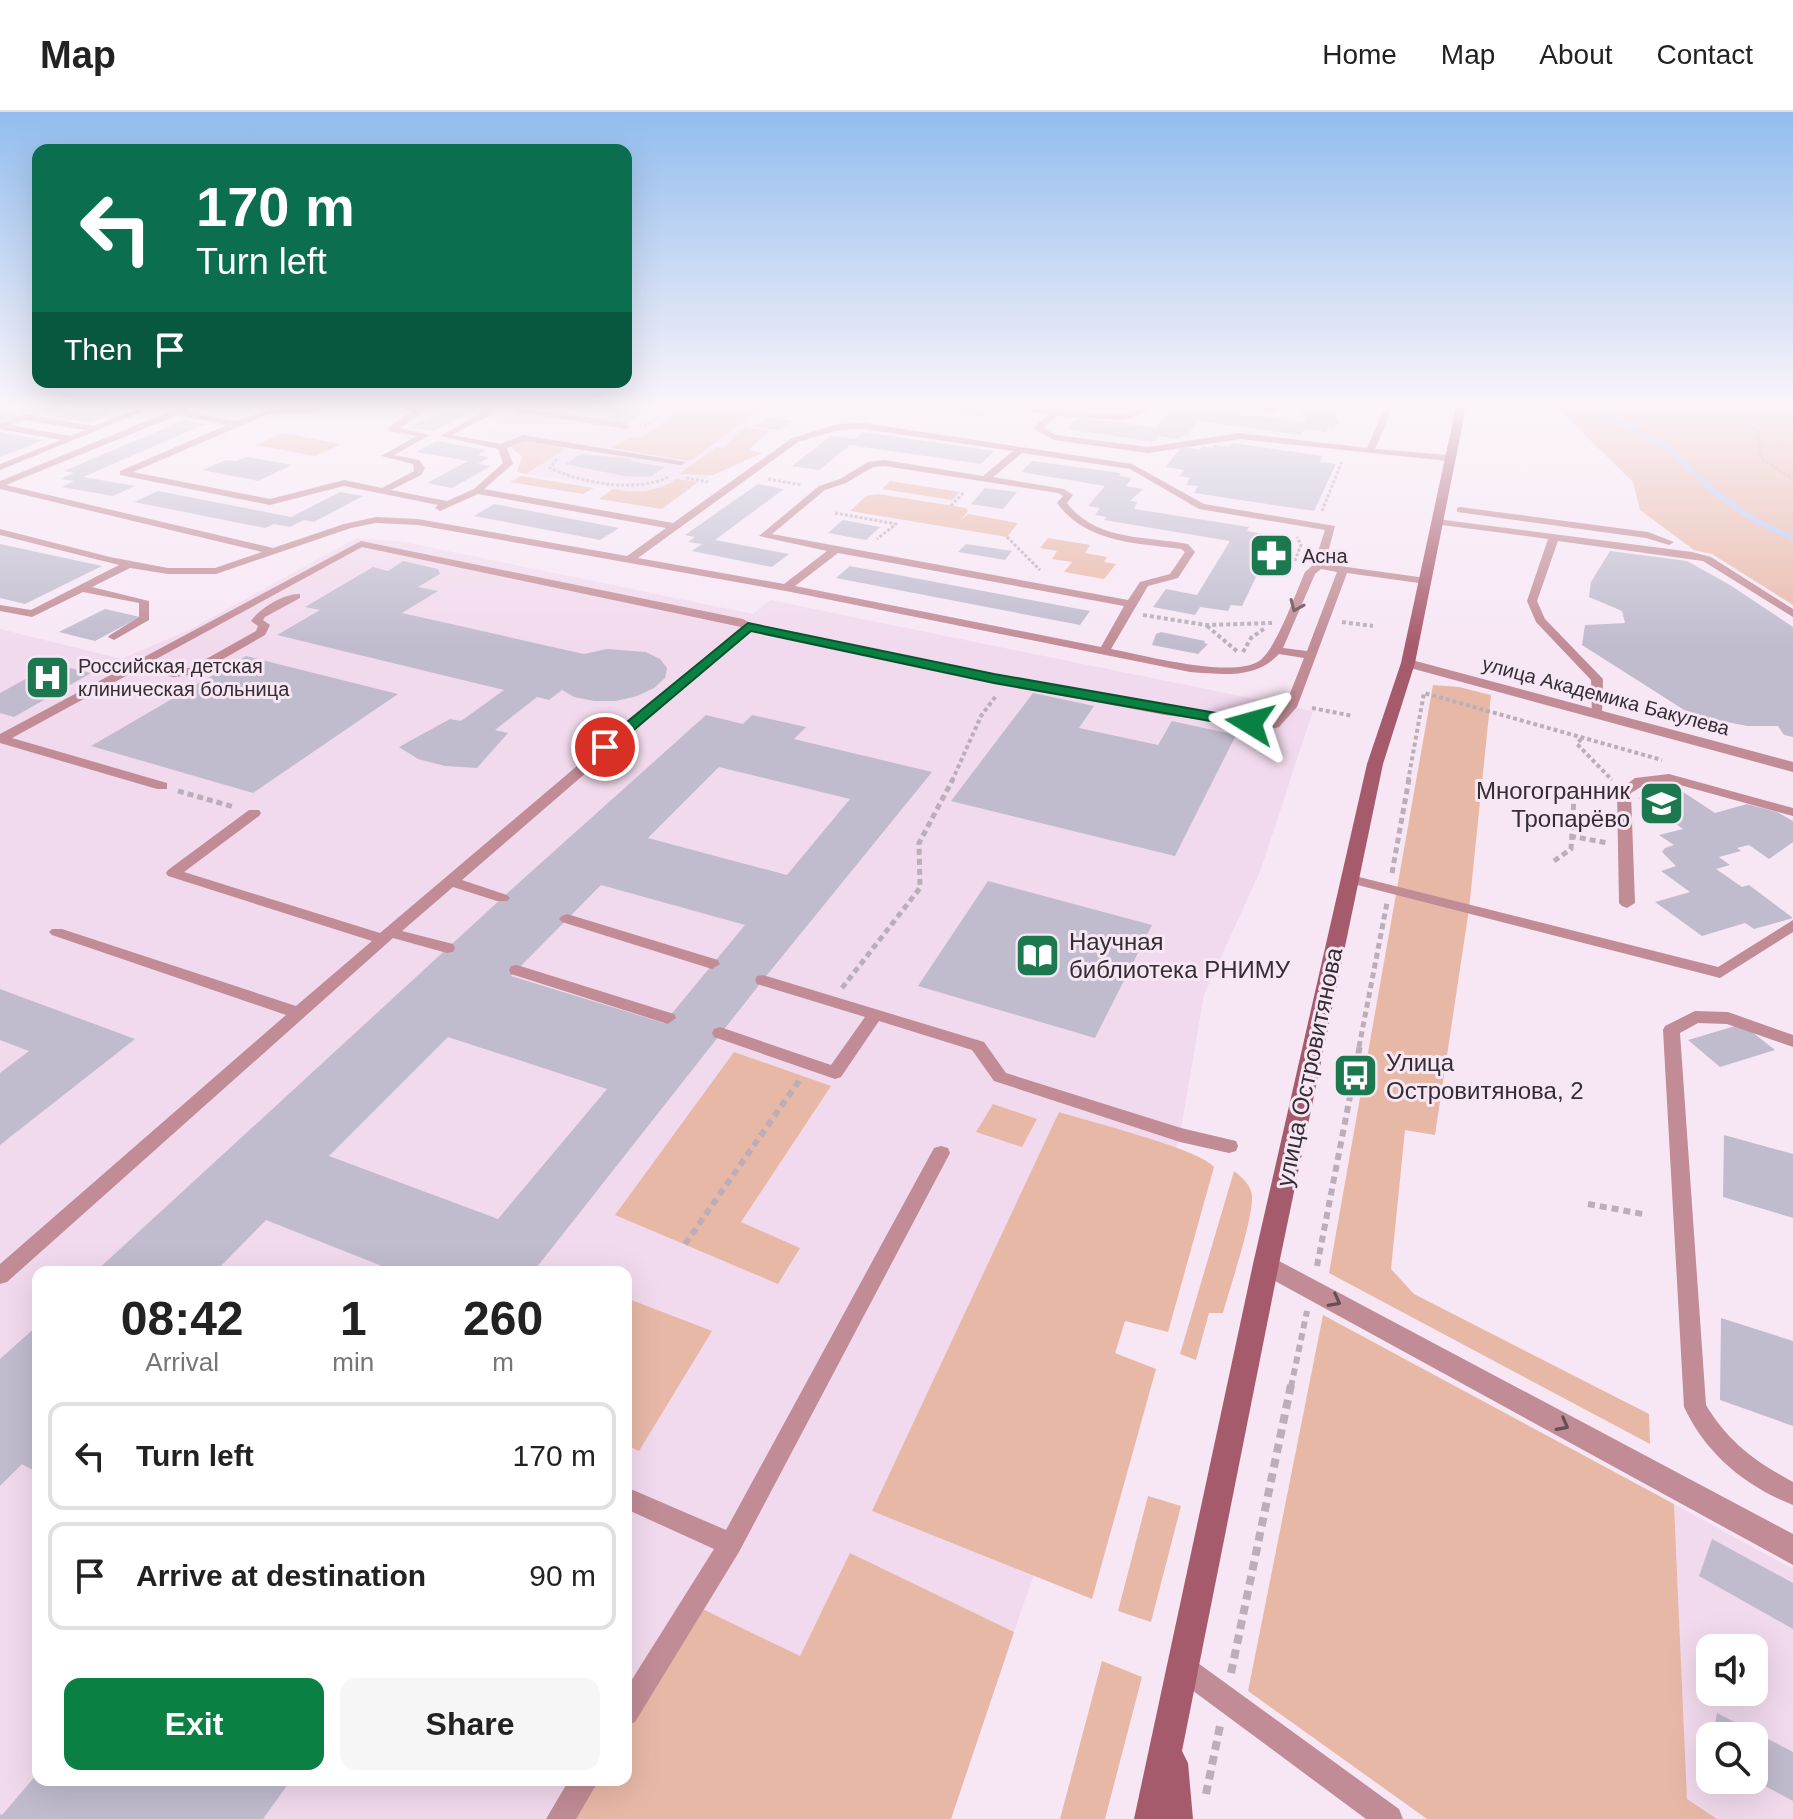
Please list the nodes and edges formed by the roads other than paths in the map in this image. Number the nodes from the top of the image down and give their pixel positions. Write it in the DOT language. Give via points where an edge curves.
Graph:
graph roads {
  1 [pos="7,487"];
  2 [pos="192,487"];
  3 [pos="321,487"];
  4 [pos="358,487"];
  5 [pos="391,487"];
  6 [pos="482,487"];
  7 [pos="731,487"];
  8 [pos="826,487"];
  9 [pos="1034,487"];
  10 [pos="1166,487"];
  11 [pos="1443,487"];
  12 [pos="386,489"];
  13 [pos="477,491"];
  14 [pos="446,504"];
  15 [pos="1460,510"];
  16 [pos="418,522"];
  17 [pos="1437,522"];
  18 [pos="677,527"];
  19 [pos="0,532"];
  20 [pos="1554,537"];
  21 [pos="1669,542"];
  22 [pos="835,550"];
  23 [pos="273,551"];
  24 [pos="627,561"];
  25 [pos="131,563"];
  26 [pos="1319,566"];
  27 [pos="1343,571"];
  28 [pos="1426,581"];
  29 [pos="786,588"];
  30 [pos="84,589"];
  31 [pos="296,596"];
  32 [pos="0,608"];
  33 [pos="1129,608"];
  34 [pos="1793,614"];
  35 [pos="748,627"];
  36 [pos="114,637"];
  37 [pos="1276,650"];
  38 [pos="1104,651"];
  39 [pos="1310,655"];
  40 [pos="1408,663"];
  41 [pos="137,666"];
  42 [pos="1596,714"];
  43 [pos="1,739"];
  44 [pos="1793,767"];
  45 [pos="162,786"];
  46 [pos="1793,812"];
  47 [pos="254,813"];
  48 [pos="1351,879"];
  49 [pos="451,881"];
  50 [pos="502,898"];
  51 [pos="1627,903"];
  52 [pos="567,919"];
  53 [pos="1793,925"];
  54 [pos="57,932"];
  55 [pos="387,936"];
  56 [pos="447,948"];
  57 [pos="712,964"];
  58 [pos="517,970"];
  59 [pos="763,980"];
  60 [pos="299,1013"];
  61 [pos="875,1015"];
  62 [pos="668,1018"];
  63 [pos="720,1033"];
  64 [pos="1793,1041"];
  65 [pos="1229,1146"];
  66 [pos="941,1153"];
  67 [pos="1266,1264"];
  68 [pos="0,1276"];
  69 [pos="1793,1494"];
  70 [pos="632,1501"];
  71 [pos="731,1544"];
  72 [pos="1793,1550"];
  73 [pos="1182,1667"];
  74 [pos="632,1703"];
  75 [pos="1170,1731"];
  76 [pos="581,1786"];
  77 [pos="1190,1811"];
  78 [pos="560,1819"];
  79 [pos="1151,1819"];
  80 [pos="1389,1819"];
  1 -- 23 [label="lane"];
  2 -- 3 [label="lane" via="270,502"];
  4 -- 12 [label="lane"];
  5 -- 12 [label="lane"];
  6 -- 13 [label="lane"];
  7 -- 18 [label="lane"];
  8 -- 22 [label="lane" via="764,536"];
  9 -- 33 [label="lane" via="1068,495 1062,503 1082,525 1184,546 1190,552 1174,576 1144,584"];
  10 -- 26 [label="lane" via="1202,507 1331,528"];
  11 -- 17 [label="main road, улица Островитянова"];
  12 -- 14 [label="lane"];
  13 -- 14 [label="lane"];
  13 -- 18 [label="lane"];
  14 -- 16 [label="lane"];
  15 -- 21 [label="lane"];
  16 -- 23 [label="lane" via="376,520"];
  16 -- 24 [label="lane"];
  17 -- 20 [label="lane"];
  17 -- 28 [label="main road, улица Островитянова"];
  18 -- 24 [label="lane"];
  19 -- 25 [label="lane"];
  20 -- 34 [label="lane" via="1707,559"];
  20 -- 42 [label="lane" via="1532,601 1540,620 1597,679"];
  22 -- 29 [label="lane"];
  22 -- 33 [label="lane"];
  23 -- 25 [label="lane" via="195,575"];
  24 -- 29 [label="lane"];
  25 -- 30 [label="lane"];
  26 -- 27 [label="lane"];
  26 -- 37 [label="lane, one-way" via="1310,572"];
  27 -- 28 [label="lane"];
  27 -- 39 [label="lane"];
  28 -- 40 [label="main road, улица Островитянова"];
  29 -- 38 [label="lane"];
  30 -- 32 [label="lane" via="32,614"];
  30 -- 36 [label="lane" via="144,601 145,618"];
  31 -- 41 [label="lane" via="261,615 261,633 193,671"];
  33 -- 38 [label="lane"];
  35 -- 39 [label="lane" via="994,679 1250,723 1275,724 1284,717"];
  35 -- 41 [label="lane" via="361,544"];
  35 -- 49 [label="lane"];
  37 -- 38 [label="lane" via="1263,664 1238,671 1190,668"];
  37 -- 39 [label="lane"];
  40 -- 42 [label="street, улица Академика Бакулева"];
  40 -- 48 [label="main road, улица Островитянова" via="1375,764"];
  41 -- 43 [label="lane"];
  42 -- 44 [label="street, улица Академика Бакулева"];
  43 -- 45 [label="lane"];
  46 -- 51 [label="lane" via="1669,778 1640,781 1624,792"];
  47 -- 55 [label="lane" via="173,873"];
  48 -- 53 [label="lane" via="1720,973"];
  48 -- 67 [label="main road, улица Островитянова"];
  49 -- 50 [label="lane"];
  49 -- 55 [label="lane"];
  52 -- 57 [label="lane"];
  54 -- 60 [label="lane"];
  55 -- 56 [label="lane"];
  55 -- 60 [label="lane"];
  58 -- 62 [label="lane"];
  59 -- 61 [label="lane"];
  60 -- 68 [label="lane"];
  61 -- 63 [label="lane" via="835,1073"];
  61 -- 65 [label="lane" via="978,1046 1000,1077"];
  64 -- 69 [label="lane" via="1728,1018 1695,1017 1671,1030 1695,1407 1738,1464"];
  66 -- 71 [label="lane"];
  67 -- 72 [label="street, one-way"];
  67 -- 73 [label="main road, улица Островитянова"];
  70 -- 71 [label="lane"];
  71 -- 74 [label="lane"];
  73 -- 75 [label="main road, улица Островитянова"];
  73 -- 80 [label="lane"];
  75 -- 77 [label="main road, улица Островитянова" via="1172,1794"];
  75 -- 79 [label="main road, улица Островитянова"];
  76 -- 78 [label="lane"];
}
